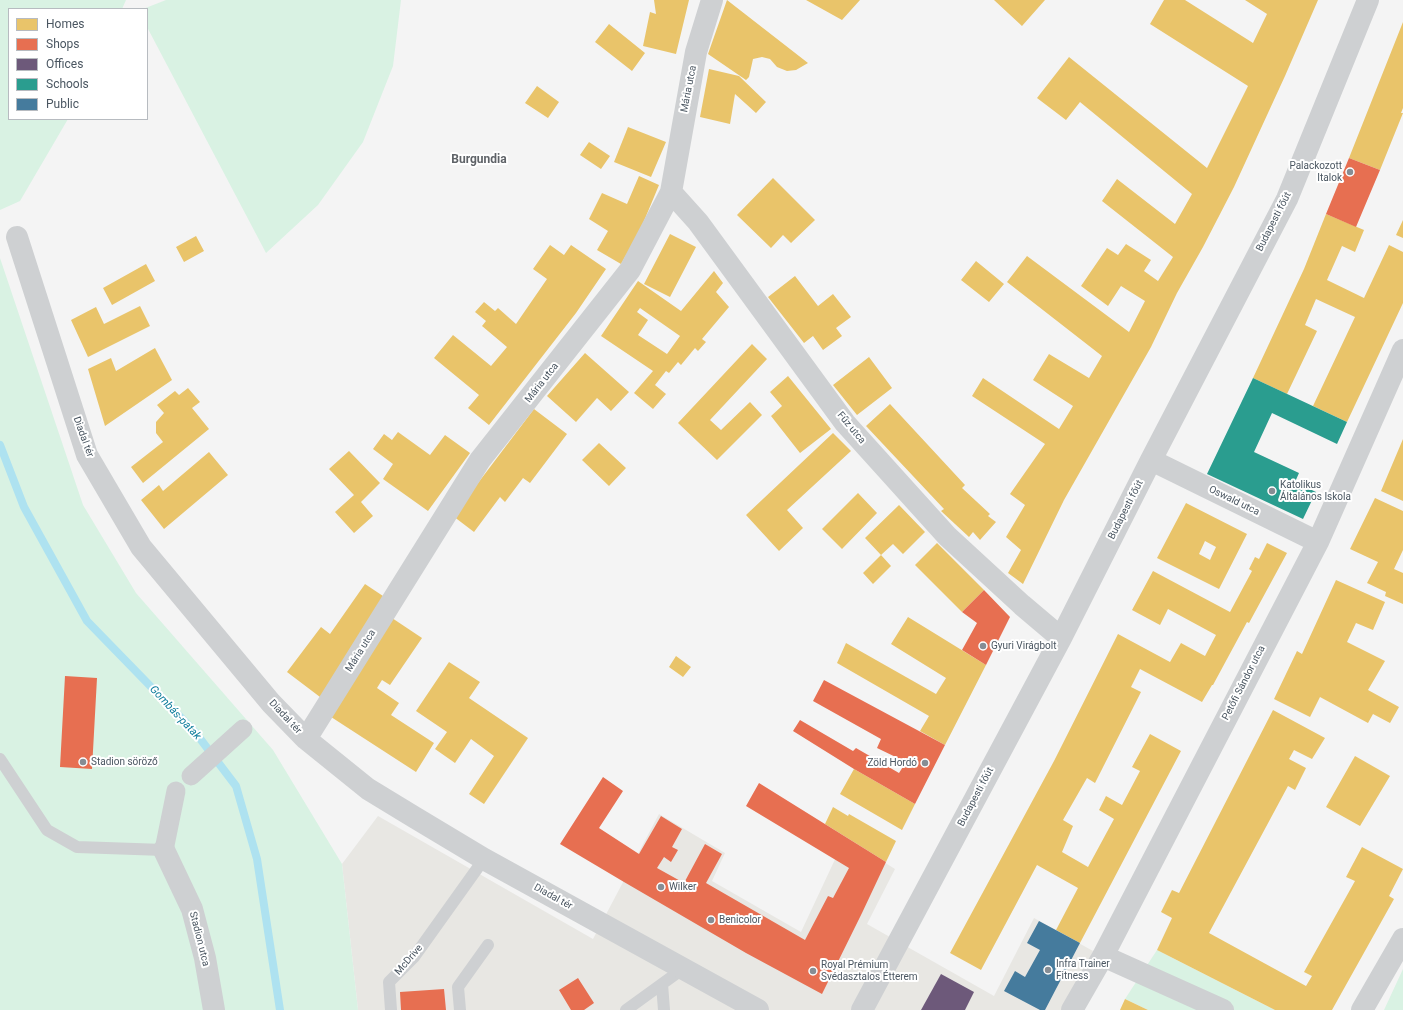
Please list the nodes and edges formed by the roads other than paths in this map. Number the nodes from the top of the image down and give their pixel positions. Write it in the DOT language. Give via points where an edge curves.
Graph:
graph roads {
  1 [pos="712,0"];
  2 [pos="1368,0"];
  3 [pos="670,192"];
  4 [pos="17,237"];
  5 [pos="1403,350"];
  6 [pos="1151,460"];
  7 [pos="1318,542"];
  8 [pos="1061,638"];
  9 [pos="243,729"];
  10 [pos="306,739"];
  11 [pos="0,759"];
  12 [pos="191,776"];
  13 [pos="176,791"];
  14 [pos="164,850"];
  15 [pos="484,859"];
  16 [pos="1403,938"];
  17 [pos="488,945"];
  18 [pos="1103,956"];
  19 [pos="684,968"];
  20 [pos="662,984"];
  21 [pos="214,1010"];
  22 [pos="391,1010"];
  23 [pos="460,1010"];
  24 [pos="626,1010"];
  25 [pos="664,1010"];
  26 [pos="758,1010"];
  27 [pos="862,1010"];
  28 [pos="1072,1010"];
  29 [pos="1223,1010"];
  30 [pos="1362,1010"];
  1 -- 3 [label="street, Mária utca" via="696,52"];
  2 -- 6 [label="street, Budapesti főút" via="1287,199"];
  3 -- 8 [label="street, Fűz utca" via="698,222 845,423 948,536"];
  3 -- 10 [label="street, Mária utca" via="630,270 480,460"];
  4 -- 10 [label="street, Diadal tér" via="87,455 141,548 266,697"];
  5 -- 7 [label="street, Petőfi Sándor utca"];
  6 -- 7 [label="street, Oswald utca"];
  6 -- 8 [label="street, Budapesti főút"];
  7 -- 18 [label="street, Petőfi Sándor utca"];
  8 -- 27 [label="street, Budapesti főút"];
  9 -- 12 [label="street"];
  10 -- 15 [label="street, Diadal tér" via="368,789"];
  11 -- 14 [label="lane" via="47,830 77,847"];
  13 -- 14 [label="street"];
  14 -- 21 [label="street, Stadion utca" via="192,909 205,958"];
  15 -- 19 [label="street, Diadal tér"];
  15 -- 22 [label="lane, McDrive" via="414,957 389,982"];
  16 -- 30 [label="street"];
  17 -- 23 [label="lane" via="458,987"];
  18 -- 28 [label="street, Petőfi Sándor utca"];
  18 -- 29 [label="street"];
  19 -- 20 [label="lane"];
  19 -- 26 [label="street, Diadal tér"];
  20 -- 24 [label="lane"];
  20 -- 25 [label="lane"];
}
